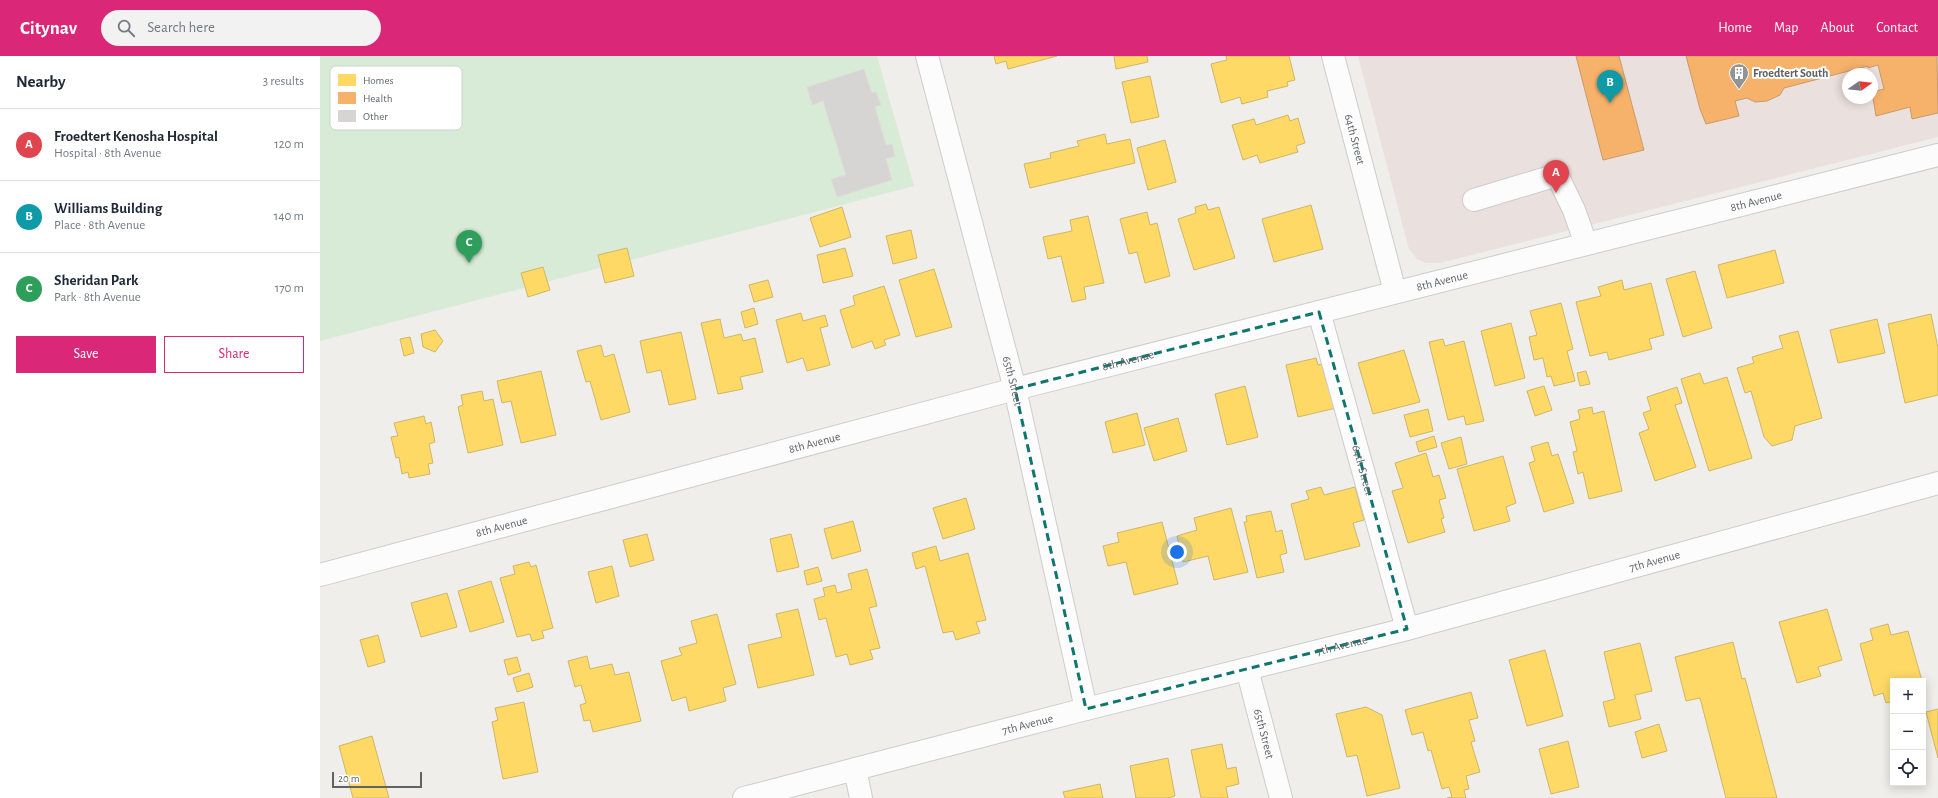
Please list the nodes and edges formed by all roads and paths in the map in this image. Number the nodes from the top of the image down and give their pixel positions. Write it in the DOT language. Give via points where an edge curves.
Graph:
graph roads {
  1 [pos="928,56"];
  2 [pos="1333,56"];
  3 [pos="1938,155"];
  4 [pos="1474,200"];
  5 [pos="1586,244"];
  6 [pos="1395,292"];
  7 [pos="1319,312"];
  8 [pos="1015,388"];
  9 [pos="1938,483"];
  10 [pos="320,574"];
  11 [pos="1407,629"];
  12 [pos="1247,669"];
  13 [pos="1086,709"];
  14 [pos="855,769"];
  15 [pos="744,798"];
  16 [pos="861,798"];
  17 [pos="1281,798"];
  1 -- 8 [label="street, 65th Street"];
  2 -- 6 [label="street, 64th Street"];
  3 -- 5 [label="street, 8th Avenue"];
  4 -- 5 [label="street" via="1557,175 1574,210"];
  5 -- 6 [label="street, 8th Avenue"];
  6 -- 7 [label="street, 8th Avenue"];
  7 -- 8 [label="street, 8th Avenue"];
  7 -- 11 [label="street, 64th Street"];
  8 -- 10 [label="street, 8th Avenue"];
  8 -- 13 [label="street, 65th Street"];
  9 -- 11 [label="street, 7th Avenue"];
  11 -- 12 [label="street, 7th Avenue"];
  12 -- 13 [label="street, 7th Avenue"];
  12 -- 17 [label="street, 65th Street"];
  13 -- 14 [label="street, 7th Avenue"];
  14 -- 15 [label="street, 7th Avenue"];
  14 -- 16 [label="street"];
}
